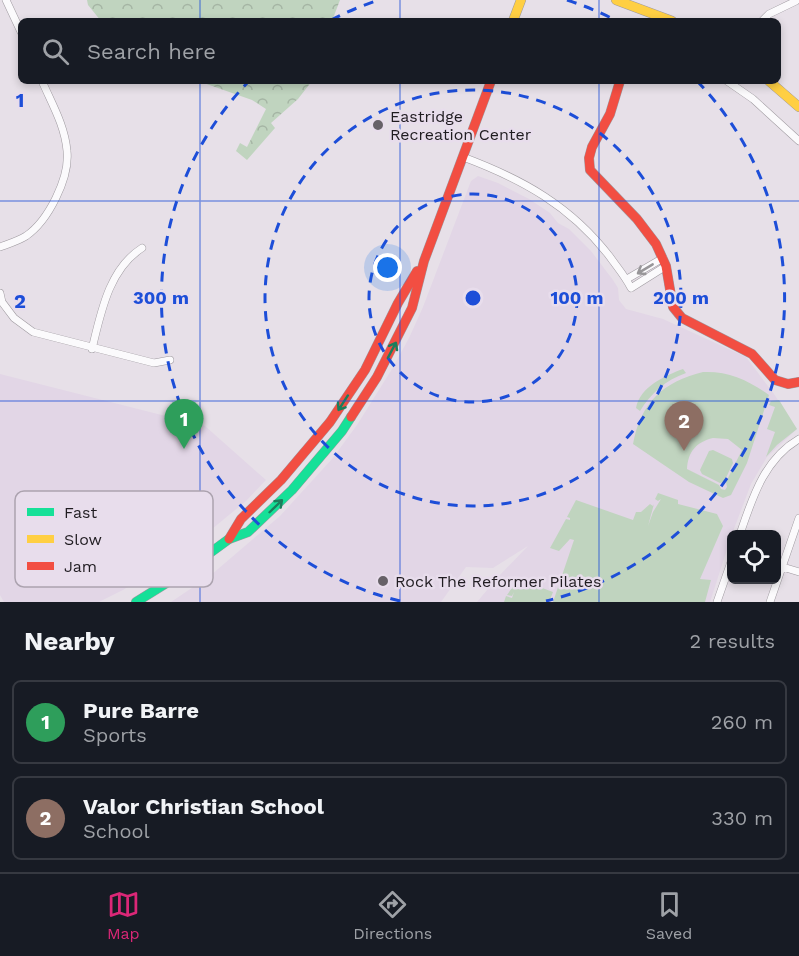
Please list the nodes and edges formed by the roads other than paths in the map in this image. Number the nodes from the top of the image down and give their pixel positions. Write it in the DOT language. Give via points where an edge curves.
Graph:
graph roads {
  1 [pos="6,0"];
  2 [pos="521,0"];
  3 [pos="616,0"];
  4 [pos="797,3"];
  5 [pos="514,18"];
  6 [pos="664,18"];
  7 [pos="765,18"];
  8 [pos="18,26"];
  9 [pos="43,84"];
  10 [pos="490,84"];
  11 [pos="619,84"];
  12 [pos="731,84"];
  13 [pos="772,84"];
  14 [pos="799,107"];
  15 [pos="799,141"];
  16 [pos="463,156"];
  17 [pos="0,247"];
  18 [pos="142,248"];
  19 [pos="424,261"];
  20 [pos="664,262"];
  21 [pos="627,279"];
  22 [pos="0,293"];
  23 [pos="92,349"];
  24 [pos="170,360"];
  25 [pos="799,382"];
  26 [pos="322,432"];
  27 [pos="799,439"];
  28 [pos="298,483"];
  29 [pos="799,518"];
  30 [pos="742,530"];
  31 [pos="229,539"];
  32 [pos="213,551"];
  33 [pos="781,561"];
  34 [pos="781,567"];
  35 [pos="799,572"];
  36 [pos="727,573"];
  37 [pos="774,584"];
  38 [pos="159,587"];
  39 [pos="133,602"];
  40 [pos="717,602"];
  41 [pos="770,602"];
  1 -- 8 [label="street"];
  2 -- 5 [label="main road"];
  3 -- 6 [label="main road"];
  4 -- 7 [label="street"];
  9 -- 17 [label="street" via="63,128 68,153 64,176 45,216 27,235"];
  10 -- 16 [label="main road"];
  11 -- 20 [label="main road" via="610,114 592,147 590,170 637,219"];
  12 -- 15 [label="street"];
  13 -- 14 [label="main road"];
  16 -- 19 [label="main road"];
  16 -- 21 [label="street" via="522,181 566,212 603,248"];
  18 -- 23 [label="street" via="129,257 113,281"];
  19 -- 26 [label="main road, one-way" via="365,370"];
  28 -- 19 [label="main road, one-way" via="342,431 377,377 412,308"];
  20 -- 21 [label="street, one-way"];
  20 -- 21 [label="street" via="631,288"];
  20 -- 25 [label="main road" via="673,308 682,318 752,354 775,380"];
  22 -- 23 [label="street" via="14,318 33,332"];
  23 -- 24 [label="street" via="154,363"];
  26 -- 28 [label="main road" via="322,443 306,463"];
  26 -- 31 [label="main road" via="241,519"];
  27 -- 30 [label="street" via="773,461 762,477"];
  31 -- 28 [label="main road, one-way" via="248,532"];
  29 -- 33 [label="street"];
  31 -- 32 [label="main road"];
  34 -- 35 [label="street"];
  36 -- 40 [label="street"];
  37 -- 41 [label="street"];
  38 -- 39 [label="main road"];
}
